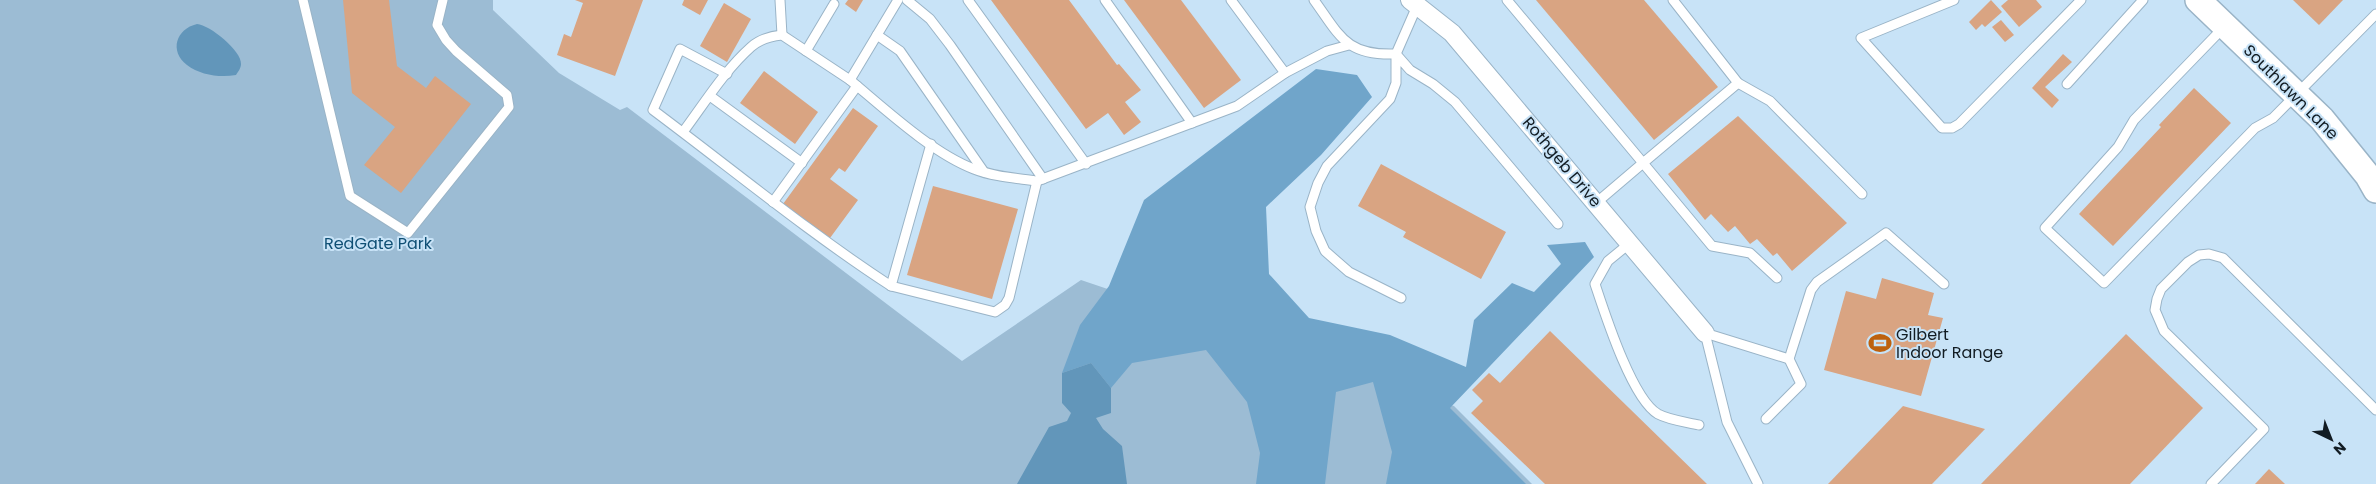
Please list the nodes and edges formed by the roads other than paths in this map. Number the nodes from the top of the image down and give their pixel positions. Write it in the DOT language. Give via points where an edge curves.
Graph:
graph roads {
  1 [pos="303,0"];
  2 [pos="443,0"];
  3 [pos="780,0"];
  4 [pos="898,0"];
  5 [pos="907,0"];
  6 [pos="968,0"];
  7 [pos="1105,0"];
  8 [pos="1231,0"];
  9 [pos="1314,0"];
  10 [pos="1507,0"];
  11 [pos="1673,0"];
  12 [pos="1954,0"];
  13 [pos="2081,0"];
  14 [pos="2143,0"];
  15 [pos="2198,0"];
  16 [pos="834,4"];
  17 [pos="1420,6"];
  18 [pos="2376,14"];
  19 [pos="2225,26"];
  20 [pos="877,35"];
  21 [pos="782,36"];
  22 [pos="1349,45"];
  23 [pos="806,51"];
  24 [pos="1396,54"];
  25 [pos="727,74"];
  26 [pos="1285,74"];
  27 [pos="850,80"];
  28 [pos="1738,83"];
  29 [pos="2067,84"];
  30 [pos="858,86"];
  31 [pos="2297,95"];
  32 [pos="710,96"];
  33 [pos="1192,123"];
  34 [pos="683,132"];
  35 [pos="931,144"];
  36 [pos="802,163"];
  37 [pos="1643,163"];
  38 [pos="1086,164"];
  39 [pos="984,172"];
  40 [pos="1040,180"];
  41 [pos="2376,190"];
  42 [pos="1862,194"];
  43 [pos="773,202"];
  44 [pos="1596,203"];
  45 [pos="1558,224"];
  46 [pos="1630,243"];
  47 [pos="1777,278"];
  48 [pos="1944,284"];
  49 [pos="891,286"];
  50 [pos="1401,298"];
  51 [pos="1706,333"];
  52 [pos="1789,359"];
  53 [pos="2376,410"];
  54 [pos="1766,419"];
  55 [pos="1698,425"];
  56 [pos="1758,484"];
  57 [pos="2210,484"];
  1 -- 2 [label="lane" via="350,196 408,233 509,107 507,96 446,40 437,25"];
  3 -- 21 [label="lane"];
  4 -- 20 [label="lane"];
  5 -- 40 [label="lane" via="930,20 950,45"];
  6 -- 38 [label="lane"];
  7 -- 33 [label="lane"];
  8 -- 26 [label="lane"];
  9 -- 22 [label="lane"];
  10 -- 37 [label="lane"];
  11 -- 28 [label="lane"];
  12 -- 13 [label="lane" via="1861,38 1942,128 1959,124"];
  14 -- 29 [label="lane"];
  15 -- 19 [label="street, Southlawn Lane"];
  16 -- 23 [label="lane"];
  17 -- 24 [label="lane"];
  17 -- 44 [label="street, Rothgeb Drive" via="1452,33"];
  18 -- 31 [label="lane"];
  19 -- 31 [label="street, Southlawn Lane"];
  19 -- 31 [label="lane" via="2134,120 2118,147 2045,228 2104,283 2255,128 2274,118"];
  20 -- 27 [label="lane"];
  20 -- 39 [label="lane" via="900,51"];
  21 -- 23 [label="lane"];
  21 -- 25 [label="lane" via="770,36 751,46"];
  22 -- 24 [label="lane" via="1373,55"];
  22 -- 26 [label="lane" via="1327,51"];
  23 -- 27 [label="lane"];
  24 -- 45 [label="lane" via="1410,70 1455,102"];
  24 -- 50 [label="lane" via="1396,83 1390,99 1327,166 1310,207 1325,251 1348,272"];
  25 -- 32 [label="lane"];
  25 -- 34 [label="lane" via="680,49 653,110"];
  26 -- 33 [label="lane" via="1237,106"];
  27 -- 30 [label="lane"];
  28 -- 37 [label="lane"];
  28 -- 42 [label="lane" via="1770,101"];
  30 -- 35 [label="lane"];
  30 -- 36 [label="lane"];
  31 -- 41 [label="street, Southlawn Lane" via="2322,119"];
  32 -- 34 [label="lane"];
  32 -- 36 [label="lane"];
  33 -- 38 [label="lane"];
  34 -- 43 [label="lane"];
  35 -- 39 [label="lane"];
  35 -- 49 [label="lane"];
  36 -- 43 [label="lane"];
  37 -- 44 [label="lane"];
  37 -- 47 [label="lane" via="1712,246 1750,254"];
  38 -- 40 [label="lane"];
  39 -- 40 [label="lane"];
  40 -- 49 [label="lane" via="1005,305 995,312"];
  43 -- 49 [label="lane"];
  44 -- 46 [label="street, Rothgeb Drive"];
  46 -- 51 [label="street, Rothgeb Drive"];
  46 -- 55 [label="lane" via="1608,261 1595,284 1614,337 1644,401 1658,414"];
  48 -- 52 [label="lane" via="1886,233 1817,282 1811,290"];
  51 -- 52 [label="lane"];
  51 -- 56 [label="lane" via="1727,422"];
  52 -- 54 [label="lane" via="1801,384"];
  53 -- 57 [label="lane" via="2223,258 2199,255 2161,289 2155,310 2158,320 2174,342 2264,429"];
}
